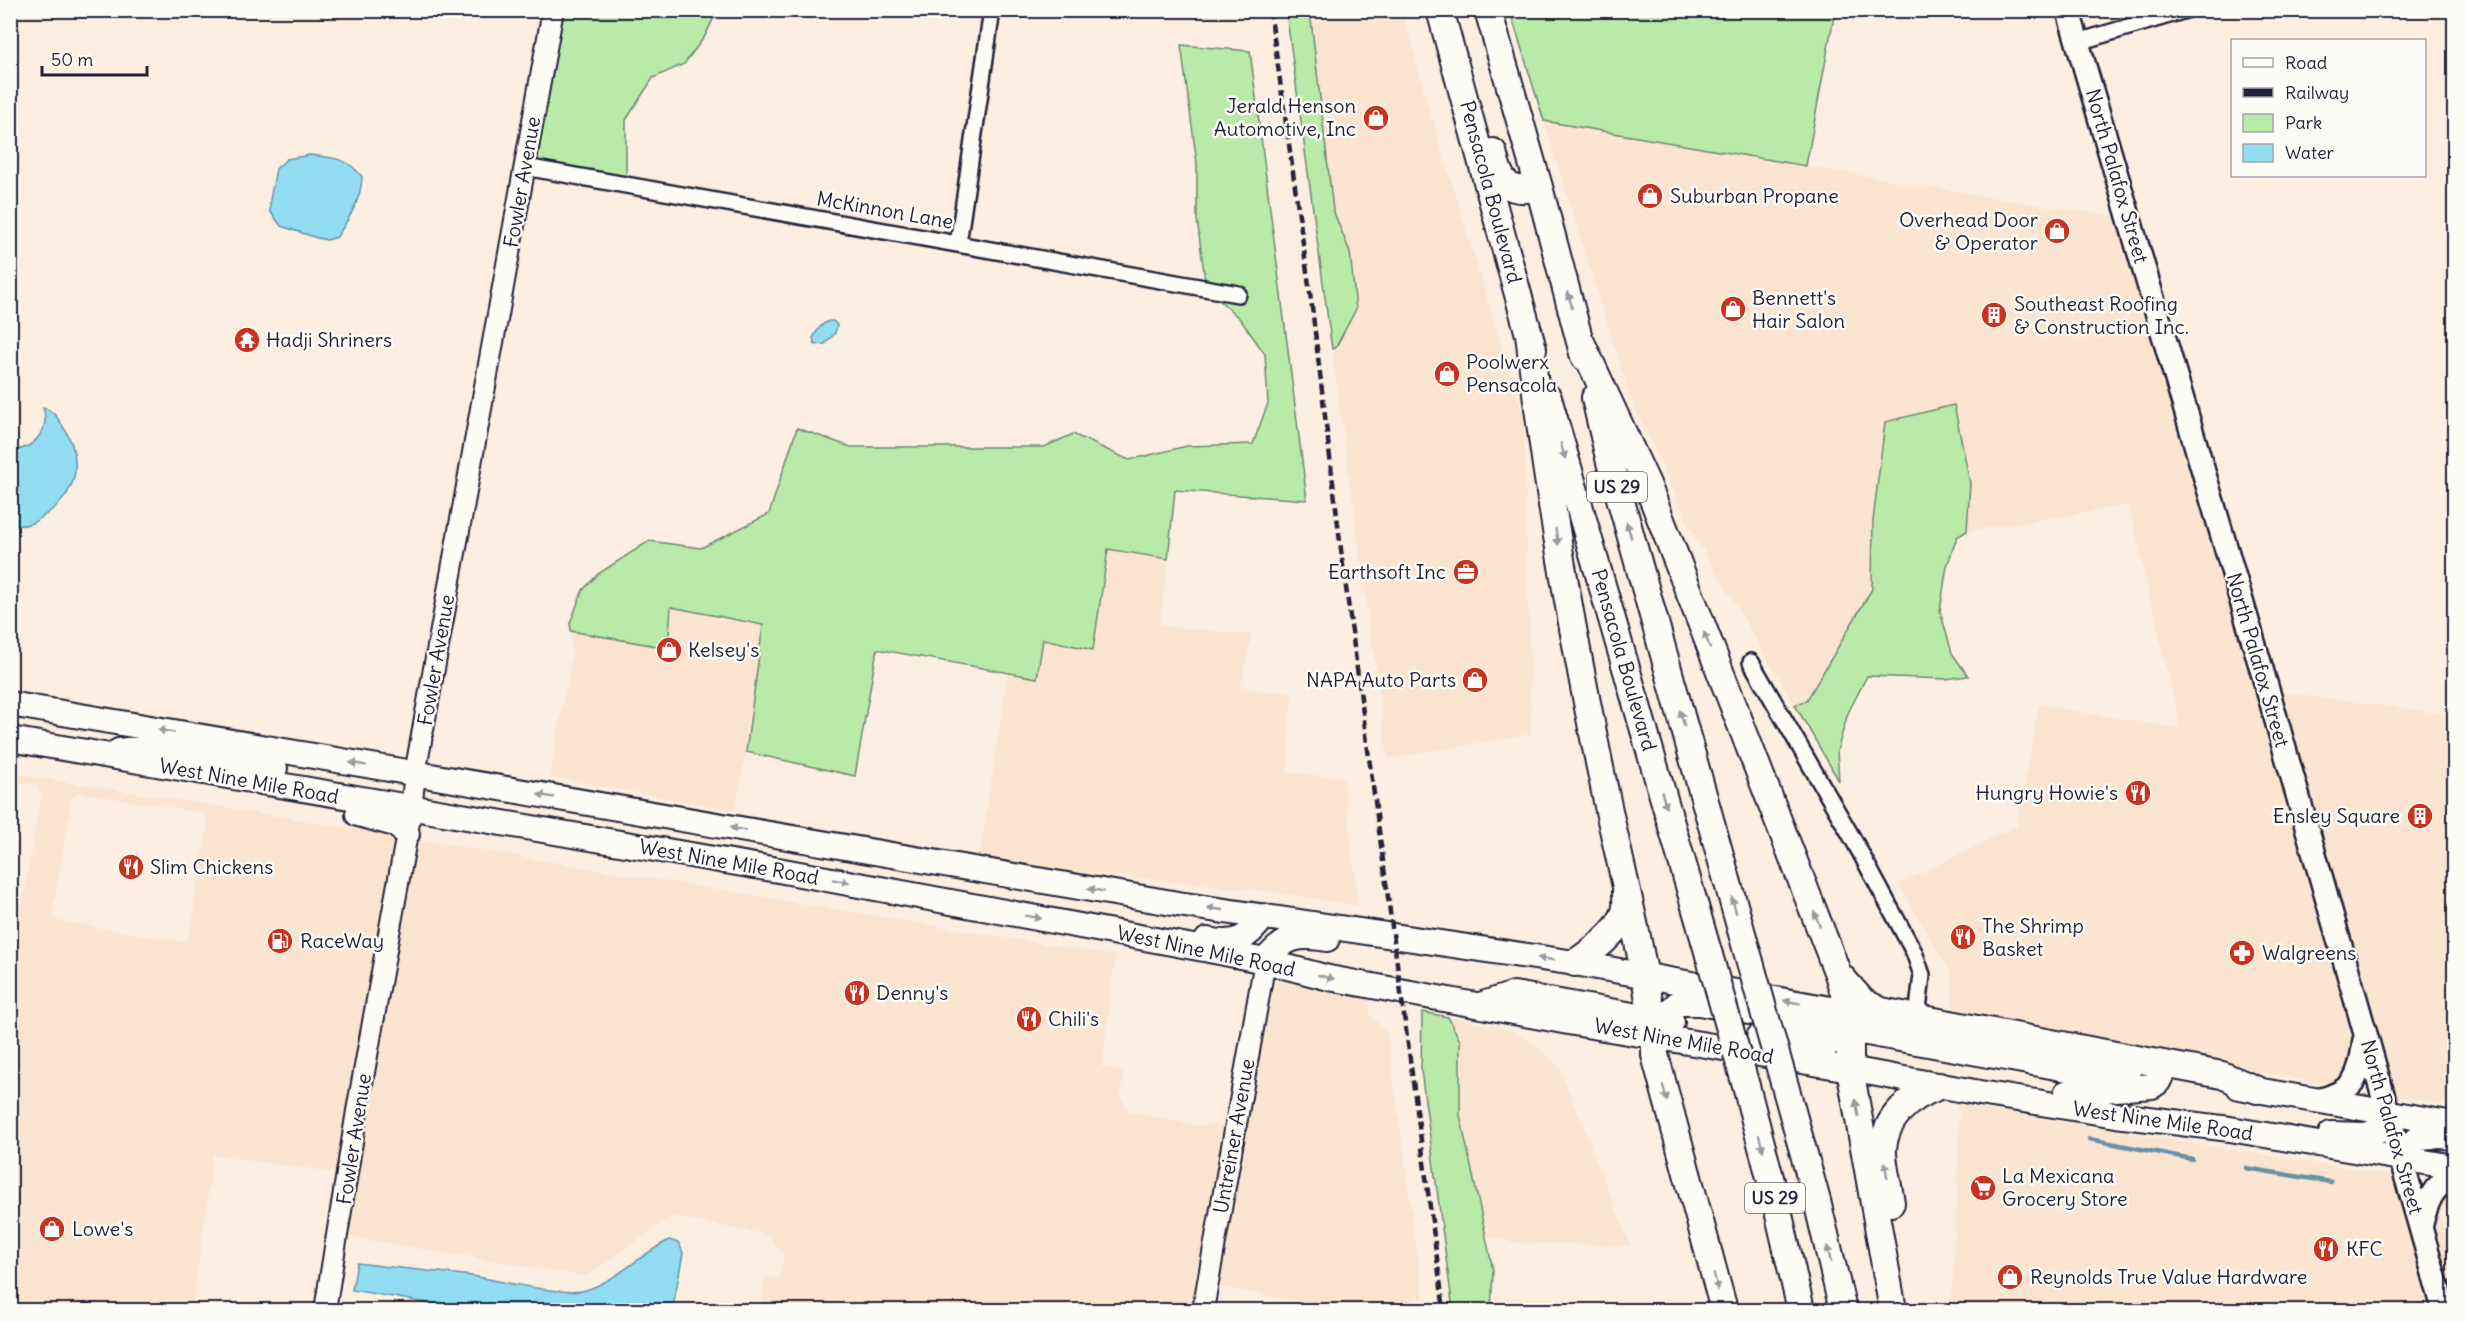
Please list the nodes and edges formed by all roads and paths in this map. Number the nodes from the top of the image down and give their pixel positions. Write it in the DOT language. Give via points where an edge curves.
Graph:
graph roads {
  1 [pos="553,10"];
  2 [pos="992,10"];
  3 [pos="1440,10"];
  4 [pos="1488,10"];
  5 [pos="2068,10"];
  6 [pos="2186,10"];
  7 [pos="1448,38"];
  8 [pos="2078,42"];
  9 [pos="525,167"];
  10 [pos="1539,187"];
  11 [pos="958,244"];
  12 [pos="1238,294"];
  13 [pos="1529,333"];
  14 [pos="1581,342"];
  15 [pos="1752,662"];
  16 [pos="10,704"];
  17 [pos="10,739"];
  18 [pos="95,754"];
  19 [pos="125,759"];
  20 [pos="415,774"];
  21 [pos="410,808"];
  22 [pos="407,834"];
  23 [pos="851,848"];
  24 [pos="1627,883"];
  25 [pos="1264,916"];
  26 [pos="1083,926"];
  27 [pos="1379,935"];
  28 [pos="1264,961"];
  29 [pos="1575,963"];
  30 [pos="1838,974"];
  31 [pos="1645,976"];
  32 [pos="1916,1022"];
  33 [pos="1848,1023"];
  34 [pos="1656,1025"];
  35 [pos="2365,1034"];
  36 [pos="2130,1068"];
  37 [pos="1850,1069"];
  38 [pos="2162,1074"];
  39 [pos="1939,1086"];
  40 [pos="2257,1090"];
  41 [pos="2066,1093"];
  42 [pos="1980,1094"];
  43 [pos="2316,1101"];
  44 [pos="2389,1113"];
  45 [pos="2454,1124"];
  46 [pos="2454,1137"];
  47 [pos="2403,1159"];
  48 [pos="2454,1167"];
  49 [pos="2454,1176"];
  50 [pos="2421,1227"];
  51 [pos="325,1311"];
  52 [pos="1203,1311"];
  53 [pos="1724,1311"];
  54 [pos="1801,1311"];
  55 [pos="1843,1311"];
  56 [pos="1893,1311"];
  57 [pos="1908,1311"];
  58 [pos="2444,1311"];
  1 -- 9 [label="street, Fowler Avenue"];
  2 -- 11 [label="street"];
  3 -- 7 [label="highway, Pensacola Boulevard / US 29"];
  4 -- 10 [label="highway, Pensacola Boulevard / US 29"];
  5 -- 8 [label="main road, North Palafox Street"];
  6 -- 8 [label="street"];
  7 -- 10 [label="highway" via="1474,81 1502,179 1511,188 1522,191"];
  7 -- 13 [label="highway, Pensacola Boulevard / US 29"];
  8 -- 35 [label="main road, North Palafox Street"];
  9 -- 11 [label="street, McKinnon Lane"];
  9 -- 20 [label="street, Fowler Avenue"];
  14 -- 10 [label="highway, Pensacola Boulevard / US 29, one-way"];
  11 -- 12 [label="street, McKinnon Lane"];
  13 -- 24 [label="highway, one-way" via="1540,440 1585,699"];
  13 -- 54 [label="highway, Pensacola Boulevard / US 29, one-way, bridge" via="1746,1086"];
  30 -- 14 [label="highway, one-way" via="1647,484"];
  55 -- 14 [label="highway, Pensacola Boulevard / US 29, one-way, bridge" via="1817,1201 1610,462"];
  15 -- 32 [label="street" via="1914,952 1922,975"];
  20 -- 16 [label="main road, West Nine Mile Road, one-way"];
  17 -- 18 [label="main road, West Nine Mile Road"];
  18 -- 19 [label="main road, West Nine Mile Road"];
  18 -- 20 [label="main road" via="151,747 379,786 395,787"];
  19 -- 21 [label="main road, West Nine Mile Road"];
  19 -- 22 [label="main road" via="155,780 374,817 395,824"];
  20 -- 21 [label="street, Fowler Avenue"];
  23 -- 20 [label="main road, West Nine Mile Road, one-way"];
  21 -- 22 [label="street, Fowler Avenue"];
  21 -- 23 [label="main road" via="440,799 750,850"];
  21 -- 26 [label="main road, West Nine Mile Road, one-way"];
  22 -- 51 [label="street, Fowler Avenue"];
  25 -- 23 [label="main road, West Nine Mile Road, one-way"];
  24 -- 29 [label="highway" via="1625,912 1600,946"];
  24 -- 31 [label="highway"];
  25 -- 26 [label="main road" via="1252,933 1230,942 1105,919"];
  25 -- 27 [label="main road, West Nine Mile Road"];
  26 -- 28 [label="main road, West Nine Mile Road"];
  27 -- 28 [label="main road" via="1348,943 1308,936 1290,939 1277,946"];
  29 -- 27 [label="main road, West Nine Mile Road, one-way"];
  28 -- 34 [label="main road, West Nine Mile Road, one-way" via="1329,978 1478,1006 1515,994"];
  28 -- 52 [label="street, Untreiner Avenue"];
  29 -- 31 [label="main road, West Nine Mile Road"];
  30 -- 32 [label="highway" via="1863,1002"];
  30 -- 33 [label="highway"];
  33 -- 31 [label="main road, West Nine Mile Road, one-way"];
  31 -- 34 [label="highway"];
  32 -- 33 [label="main road, West Nine Mile Road"];
  32 -- 36 [label="main road, West Nine Mile Road"];
  32 -- 40 [label="highway" via="2222,1076"];
  33 -- 34 [label="main road" via="1830,1044 1811,1045"];
  33 -- 36 [label="main road" via="2073,1070"];
  33 -- 37 [label="highway"];
  34 -- 37 [label="main road, West Nine Mile Road"];
  34 -- 53 [label="highway, one-way" via="1655,1055"];
  35 -- 43 [label="main road" via="2361,1068 2351,1084 2343,1092"];
  35 -- 44 [label="main road, North Palafox Street"];
  36 -- 38 [label="main road, West Nine Mile Road"];
  37 -- 39 [label="main road, West Nine Mile Road"];
  56 -- 37 [label="highway, one-way"];
  38 -- 40 [label="main road, West Nine Mile Road"];
  38 -- 41 [label="main road" via="2152,1086"];
  39 -- 42 [label="main road, West Nine Mile Road"];
  57 -- 39 [label="highway, one-way" via="1883,1149 1890,1123 1899,1109"];
  40 -- 43 [label="main road, West Nine Mile Road"];
  41 -- 42 [label="main road" via="2010,1084"];
  41 -- 44 [label="main road" via="2345,1136 2381,1130"];
  42 -- 47 [label="main road, West Nine Mile Road" via="2230,1129"];
  43 -- 44 [label="main road, West Nine Mile Road"];
  44 -- 45 [label="main road, West Nine Mile Road"];
  44 -- 47 [label="main road, North Palafox Street"];
  46 -- 47 [label="main road" via="2414,1140"];
  47 -- 48 [label="main road, West Nine Mile Road"];
  47 -- 50 [label="main road, North Palafox Street"];
  49 -- 50 [label="main road" via="2431,1194"];
  50 -- 58 [label="main road, North Palafox Street"];
}
